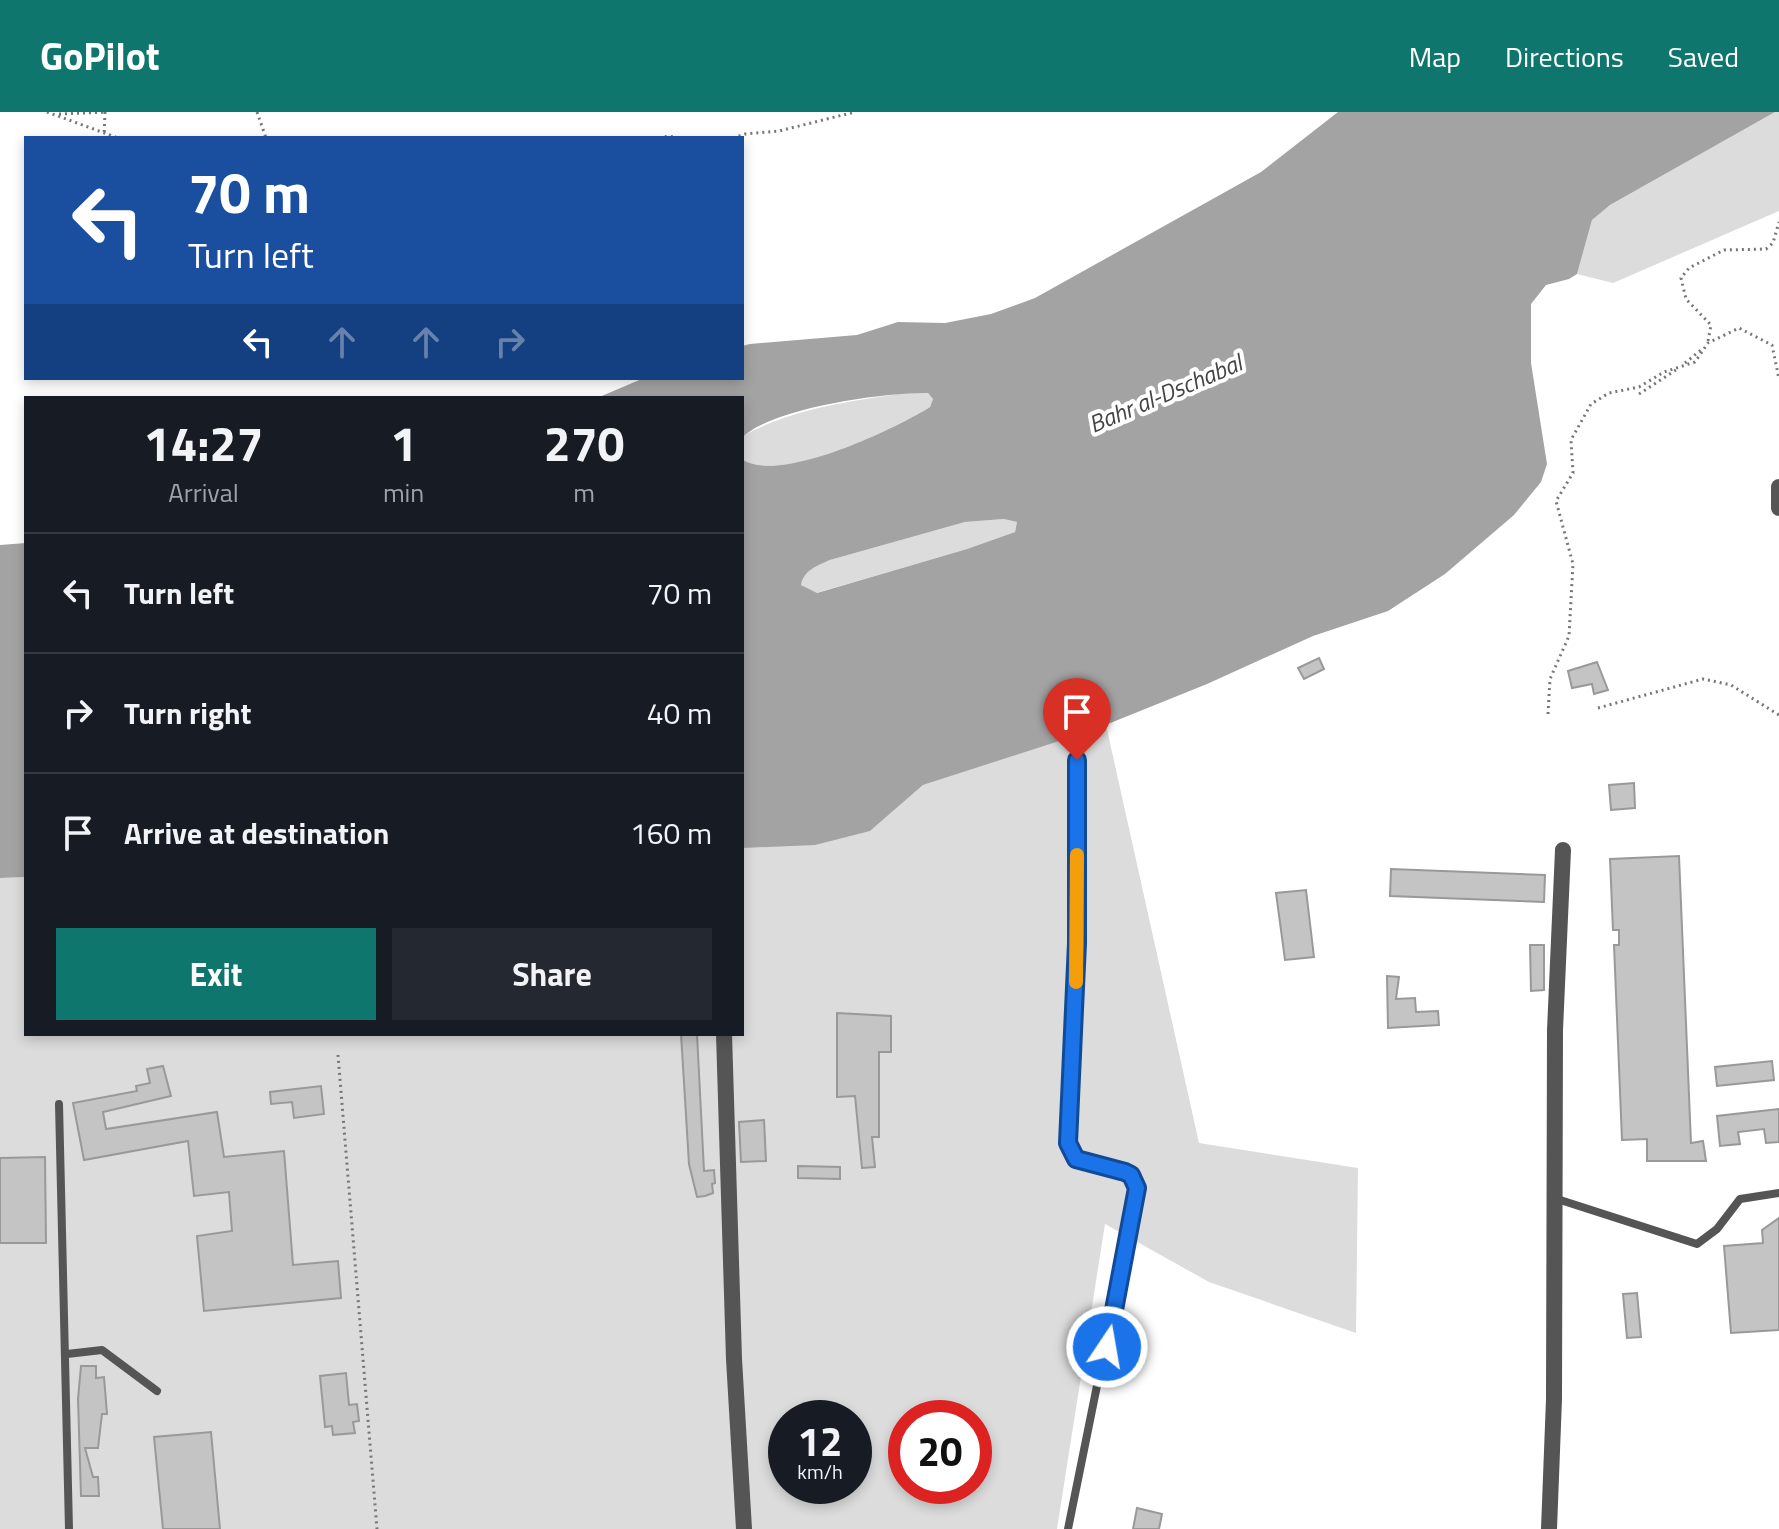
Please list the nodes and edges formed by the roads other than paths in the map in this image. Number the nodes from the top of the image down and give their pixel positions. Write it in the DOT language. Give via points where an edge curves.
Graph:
graph roads {
  1 [pos="1779,487"];
  2 [pos="1779,508"];
  3 [pos="1077,760"];
  4 [pos="1563,850"];
  5 [pos="724,1036"];
  6 [pos="59,1104"];
  7 [pos="1779,1193"];
  8 [pos="1553,1198"];
  9 [pos="67,1354"];
  10 [pos="157,1391"];
  11 [pos="69,1529"];
  12 [pos="744,1529"];
  13 [pos="1068,1529"];
  14 [pos="1549,1529"];
  1 -- 2 [label="street"];
  3 -- 13 [label="lane" via="1077,943 1068,1143 1076,1159 1125,1172 1137,1188"];
  4 -- 8 [label="street"];
  5 -- 12 [label="street"];
  6 -- 9 [label="lane"];
  7 -- 8 [label="lane" via="1740,1199 1717,1229 1697,1244"];
  8 -- 14 [label="street"];
  9 -- 10 [label="lane" via="102,1350"];
  9 -- 11 [label="lane"];
}
